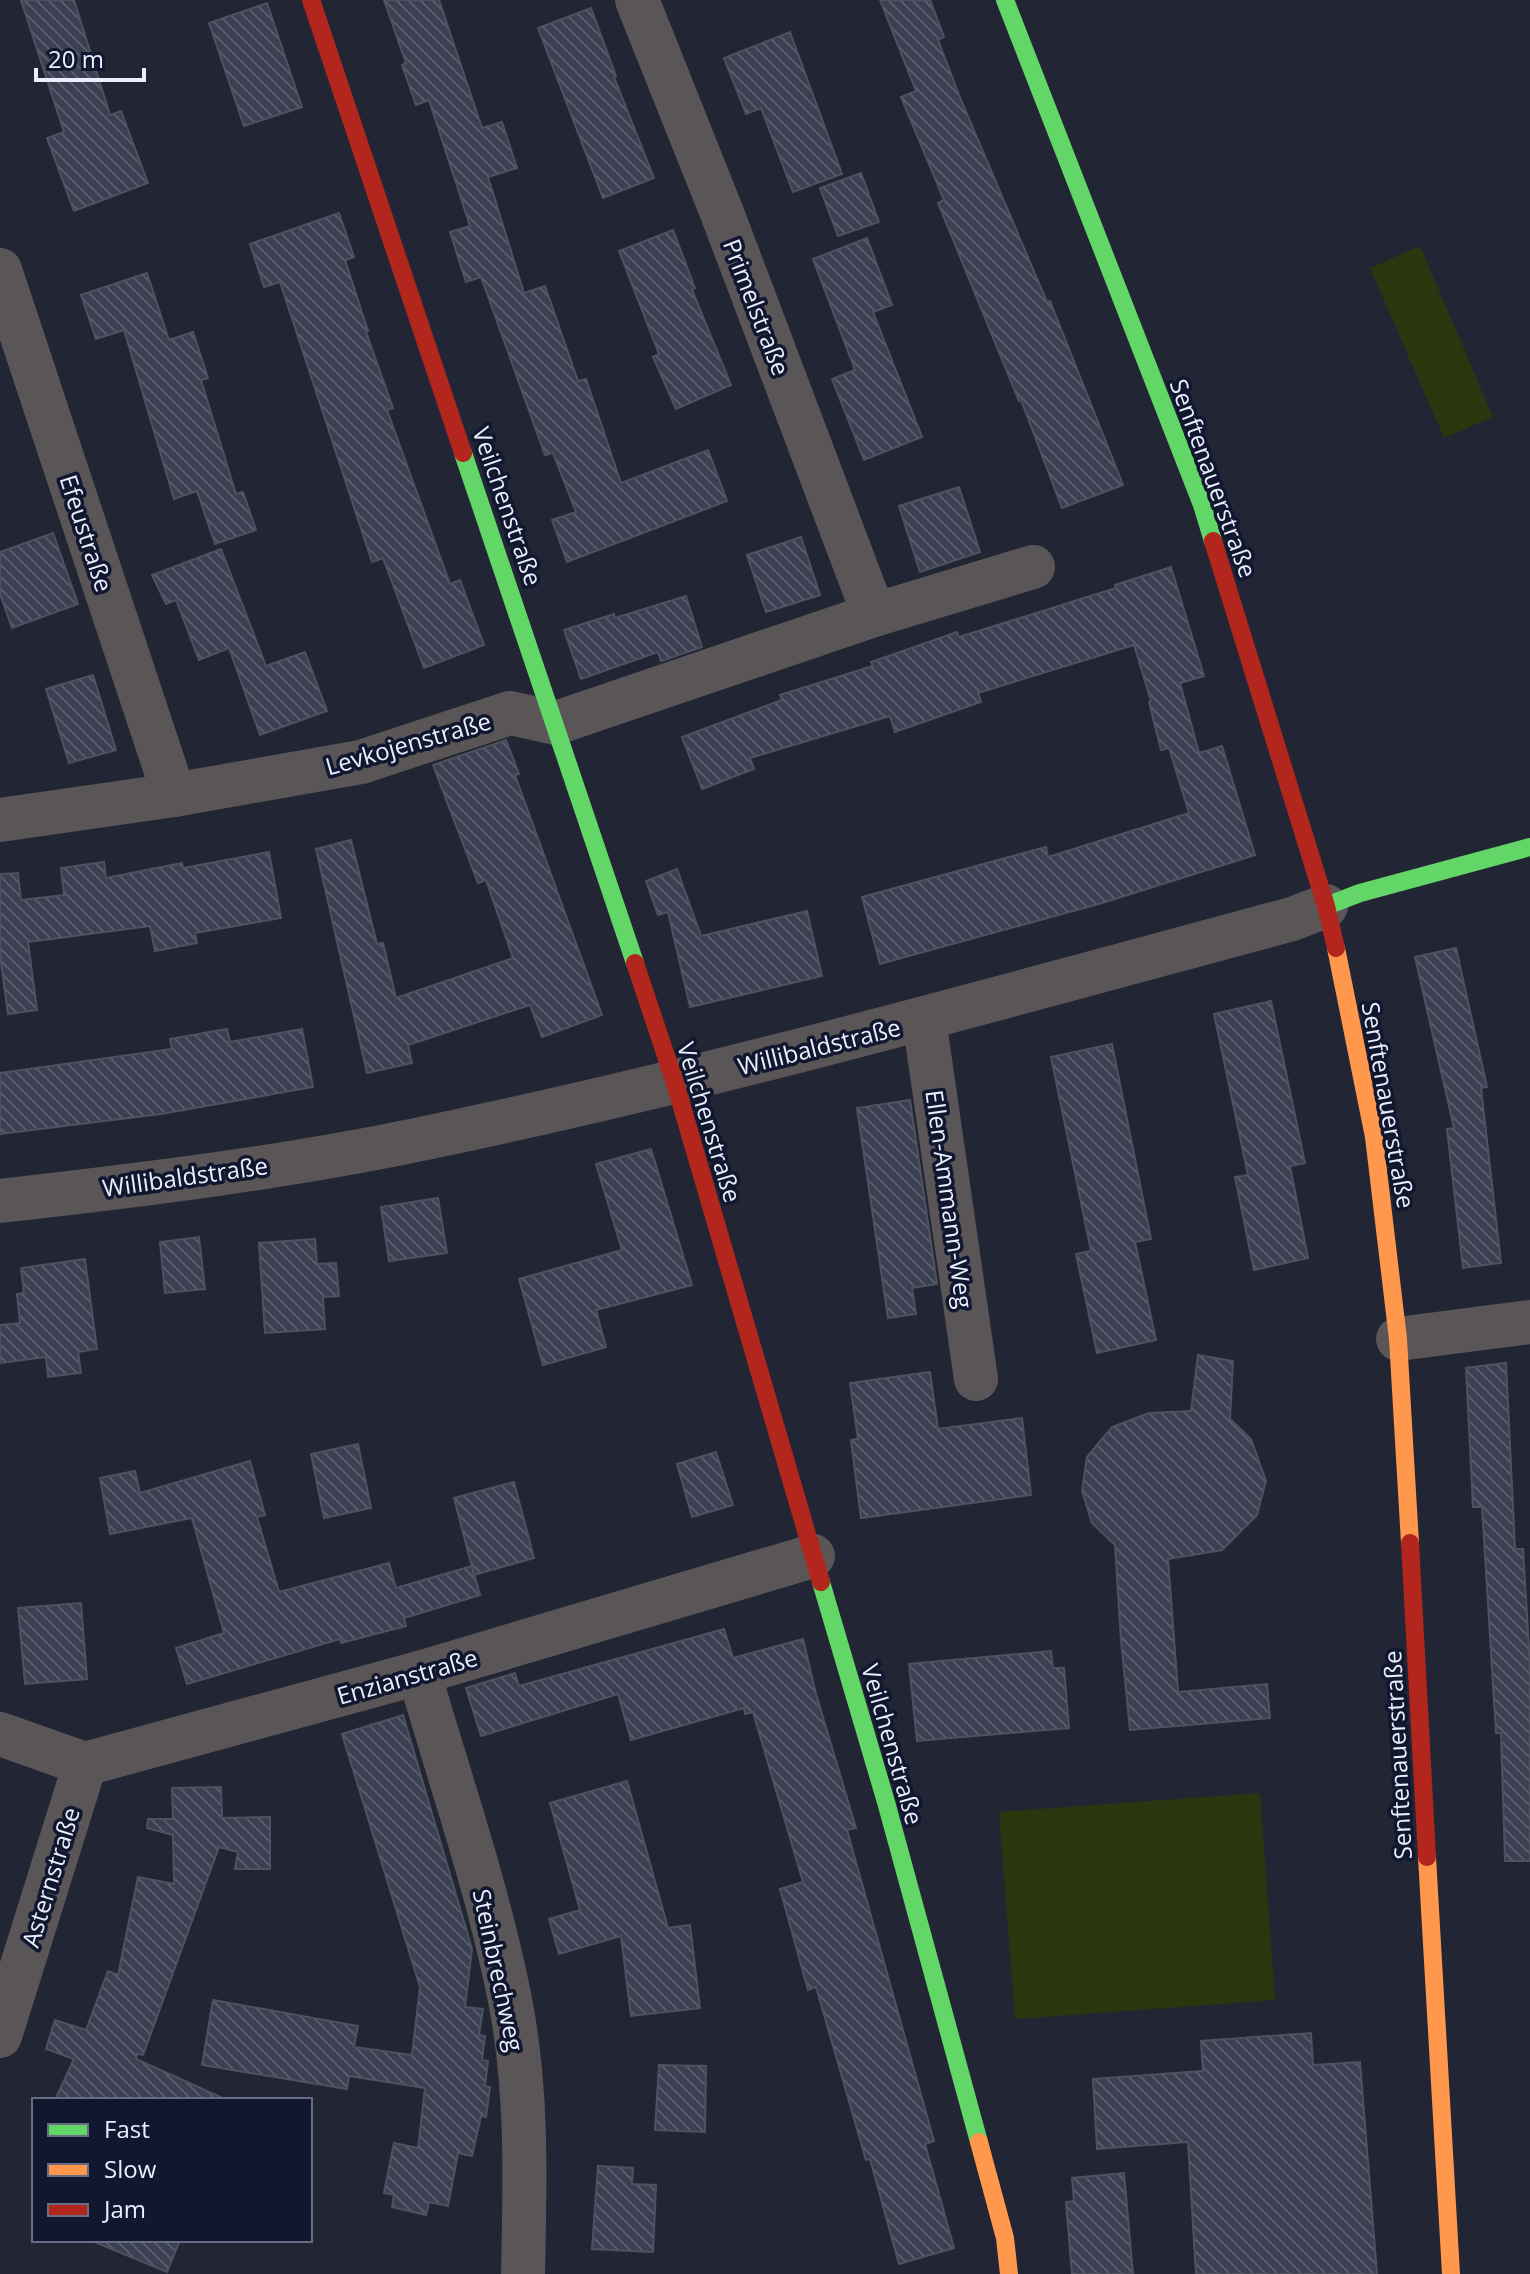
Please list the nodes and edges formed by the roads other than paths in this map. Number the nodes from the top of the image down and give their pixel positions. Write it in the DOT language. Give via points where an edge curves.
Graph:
graph roads {
  1 [pos="311,0"];
  2 [pos="637,0"];
  3 [pos="1005,0"];
  4 [pos="0,270"];
  5 [pos="1033,567"];
  6 [pos="874,615"];
  7 [pos="556,723"];
  8 [pos="174,795"];
  9 [pos="0,820"];
  10 [pos="1530,847"];
  11 [pos="1326,906"];
  12 [pos="924,1019"];
  13 [pos="675,1083"];
  14 [pos="0,1201"];
  15 [pos="1530,1322"];
  16 [pos="1398,1339"];
  17 [pos="976,1379"];
  18 [pos="813,1556"];
  19 [pos="419,1673"];
  20 [pos="0,1734"];
  21 [pos="85,1764"];
  22 [pos="0,2036"];
  23 [pos="523,2274"];
  24 [pos="1009,2274"];
  25 [pos="1451,2274"];
  1 -- 7 [label="street, Veilchenstraße"];
  2 -- 6 [label="street, Primelstraße"];
  3 -- 11 [label="street, Senftenauerstraße" via="1202,505"];
  4 -- 8 [label="street, Efeustraße"];
  5 -- 6 [label="street"];
  6 -- 7 [label="street"];
  7 -- 8 [label="street, Levkojenstraße" via="510,713 361,762"];
  7 -- 13 [label="street, Veilchenstraße"];
  8 -- 9 [label="street, Levkojenstraße"];
  10 -- 11 [label="street, Willibaldstraße"];
  11 -- 12 [label="street, Willibaldstraße"];
  11 -- 16 [label="street, Senftenauerstraße" via="1374,1137"];
  12 -- 13 [label="street, Willibaldstraße"];
  12 -- 17 [label="street, Ellen-Ammann-Weg"];
  13 -- 14 [label="street, Willibaldstraße" via="417,1140 174,1180"];
  13 -- 18 [label="street, Veilchenstraße"];
  15 -- 16 [label="street"];
  16 -- 25 [label="street, Senftenauerstraße"];
  18 -- 19 [label="street, Enzianstraße"];
  18 -- 24 [label="street, Veilchenstraße" via="886,1802 1005,2238"];
  19 -- 21 [label="street, Enzianstraße"];
  19 -- 23 [label="street, Steinbrechweg" via="509,1997 523,2094"];
  20 -- 21 [label="street"];
  21 -- 22 [label="street, Asternstraße"];
}
